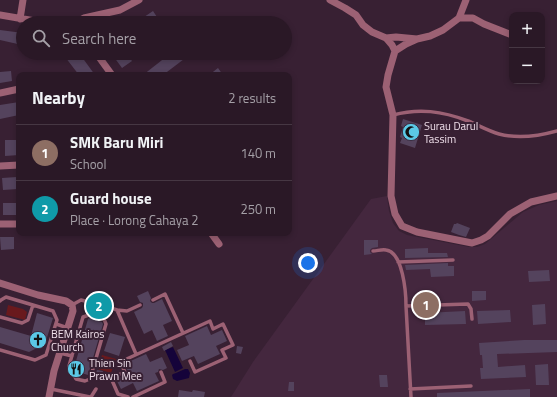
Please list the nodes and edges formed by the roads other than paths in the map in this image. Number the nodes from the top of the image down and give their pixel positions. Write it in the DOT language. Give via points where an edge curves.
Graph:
graph roads {
  1 [pos="23,0"];
  2 [pos="139,0"];
  3 [pos="330,0"];
  4 [pos="466,0"];
  5 [pos="0,15"];
  6 [pos="20,16"];
  7 [pos="93,16"];
  8 [pos="16,18"];
  9 [pos="459,18"];
  10 [pos="509,34"];
  11 [pos="386,38"];
  12 [pos="417,39"];
  13 [pos="395,51"];
  14 [pos="101,60"];
  15 [pos="110,72"];
  16 [pos="16,89"];
  17 [pos="0,92"];
  18 [pos="393,115"];
  19 [pos="557,131"];
  20 [pos="16,165"];
  21 [pos="0,166"];
  22 [pos="557,196"];
  23 [pos="0,224"];
  24 [pos="16,224"];
  25 [pos="212,236"];
  26 [pos="219,244"];
  27 [pos="373,251"];
  28 [pos="453,260"];
  29 [pos="398,262"];
  30 [pos="0,284"];
  31 [pos="153,300"];
  32 [pos="0,301"];
  33 [pos="93,303"];
  34 [pos="33,305"];
  35 [pos="72,305"];
  36 [pos="140,305"];
  37 [pos="105,306"];
  38 [pos="406,306"];
  39 [pos="117,310"];
  40 [pos="0,317"];
  41 [pos="472,319"];
  42 [pos="56,324"];
  43 [pos="68,328"];
  44 [pos="183,333"];
  45 [pos="0,350"];
  46 [pos="60,354"];
  47 [pos="136,354"];
  48 [pos="72,356"];
  49 [pos="190,361"];
  50 [pos="161,372"];
  51 [pos="471,386"];
  52 [pos="50,389"];
  53 [pos="96,389"];
  54 [pos="410,389"];
  55 [pos="49,397"];
  56 [pos="91,397"];
  57 [pos="128,397"];
  58 [pos="133,397"];
  59 [pos="411,397"];
  1 -- 6 [label="street"];
  2 -- 7 [label="street" via="120,10"];
  3 -- 11 [label="street" via="356,15 372,32"];
  4 -- 9 [label="street"];
  5 -- 8 [label="street"];
  9 -- 10 [label="street" via="473,18"];
  9 -- 12 [label="street" via="443,30"];
  11 -- 12 [label="street"];
  11 -- 13 [label="street"];
  12 -- 13 [label="street"];
  13 -- 18 [label="street" via="386,87"];
  14 -- 15 [label="street"];
  16 -- 17 [label="street"];
  18 -- 19 [label="lane" via="426,110 450,114 500,134 518,136 542,135"];
  18 -- 22 [label="street" via="391,196 395,214 402,226 417,232 472,242 488,236 510,214 531,202"];
  20 -- 21 [label="street"];
  23 -- 24 [label="street"];
  25 -- 26 [label="street"];
  27 -- 29 [label="lane" via="387,250"];
  28 -- 29 [label="lane"];
  29 -- 38 [label="lane" via="406,290"];
  30 -- 35 [label="street" via="66,301"];
  31 -- 44 [label="lane" via="166,294"];
  32 -- 34 [label="lane" via="6,297"];
  33 -- 35 [label="lane" via="81,300"];
  33 -- 37 [label="lane" via="101,299"];
  33 -- 37 [label="lane" via="97,311 101,311"];
  34 -- 40 [label="lane" via="28,320 22,324"];
  34 -- 42 [label="lane" via="53,310"];
  35 -- 43 [label="street" via="73,311"];
  36 -- 39 [label="lane" via="128,311"];
  37 -- 39 [label="lane"];
  38 -- 41 [label="lane" via="468,304"];
  38 -- 54 [label="lane"];
  39 -- 47 [label="lane"];
  42 -- 43 [label="lane"];
  42 -- 45 [label="lane" via="46,356 35,360"];
  43 -- 46 [label="street"];
  44 -- 47 [label="lane"];
  44 -- 49 [label="lane" via="210,321 213,329 223,324 233,346 222,350 226,358 195,372"];
  46 -- 48 [label="lane"];
  46 -- 52 [label="street"];
  47 -- 57 [label="lane" via="120,362 124,372 110,378 118,394"];
  48 -- 48 [label="lane" via="83,317 89,315 104,319 106,324 90,379 85,382 76,379 69,366"];
  50 -- 58 [label="lane" via="165,382"];
  51 -- 54 [label="lane"];
  52 -- 55 [label="street"];
  52 -- 56 [label="lane"];
  53 -- 56 [label="lane"];
  54 -- 59 [label="lane"];
}
